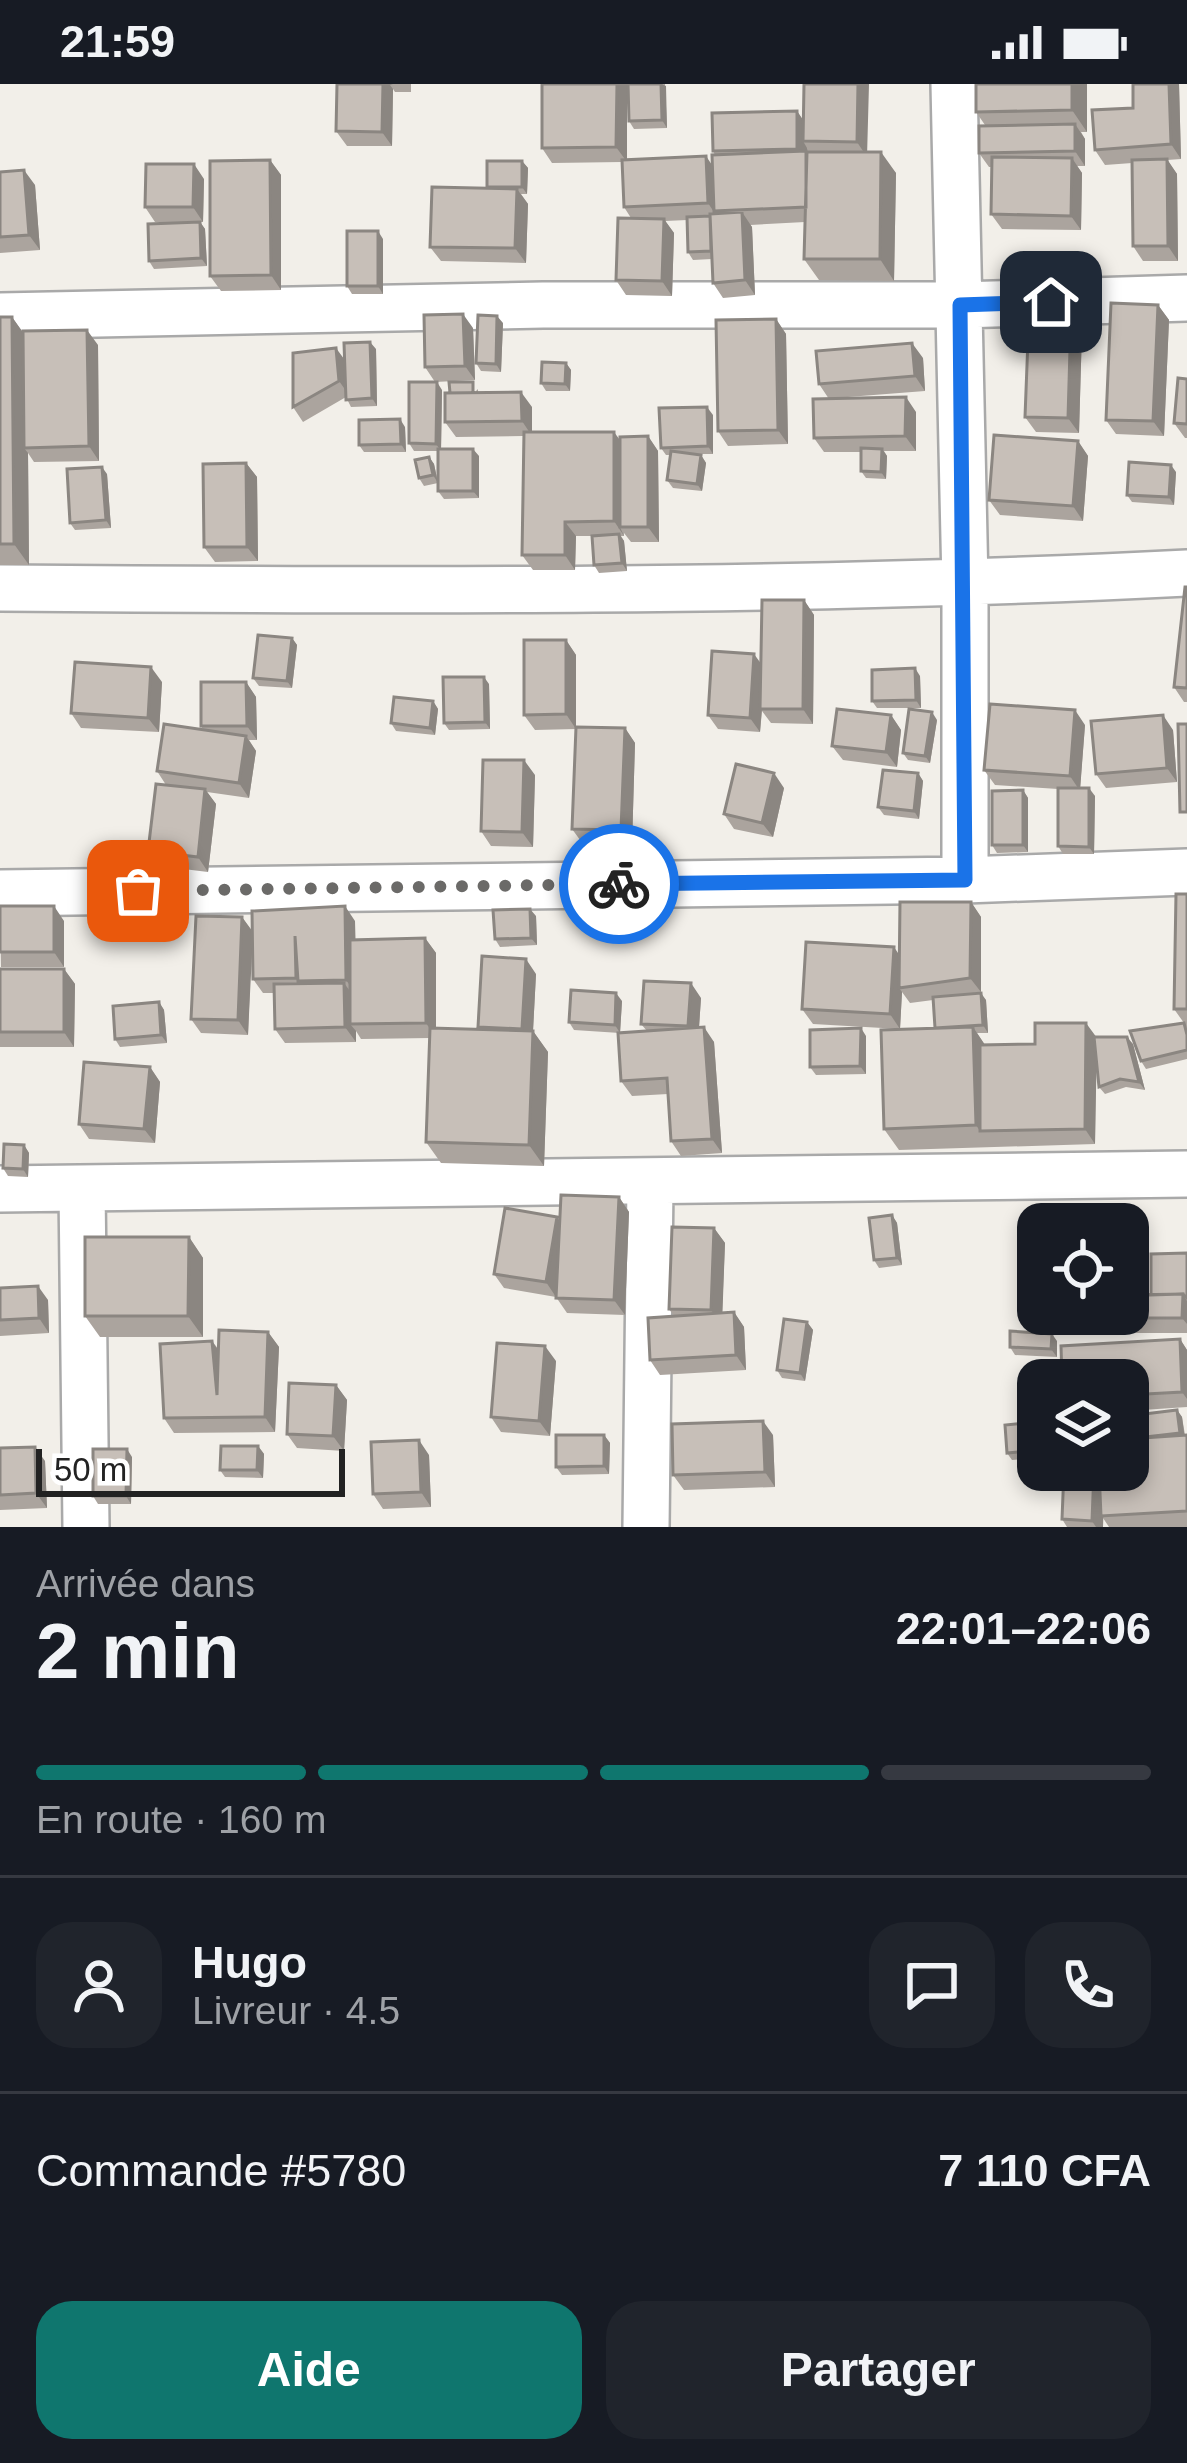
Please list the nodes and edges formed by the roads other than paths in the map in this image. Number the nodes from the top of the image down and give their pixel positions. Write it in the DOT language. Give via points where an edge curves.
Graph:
graph roads {
  1 [pos="954,84"];
  2 [pos="1187,298"];
  3 [pos="960,305"];
  4 [pos="0,316"];
  5 [pos="1187,573"];
  6 [pos="965,584"];
  7 [pos="0,588"];
  8 [pos="1187,872"];
  9 [pos="965,880"];
  10 [pos="0,893"];
  11 [pos="1187,1174"];
  12 [pos="650,1184"];
  13 [pos="82,1188"];
  14 [pos="0,1190"];
  15 [pos="86,1527"];
  16 [pos="646,1527"];
  1 -- 3 [label="street"];
  2 -- 3 [label="street"];
  3 -- 4 [label="street"];
  3 -- 6 [label="street"];
  5 -- 6 [label="street"];
  6 -- 7 [label="street"];
  6 -- 9 [label="street"];
  8 -- 9 [label="street"];
  9 -- 10 [label="street"];
  11 -- 12 [label="street"];
  12 -- 13 [label="street"];
  12 -- 16 [label="street"];
  13 -- 14 [label="street"];
  13 -- 15 [label="street"];
}
